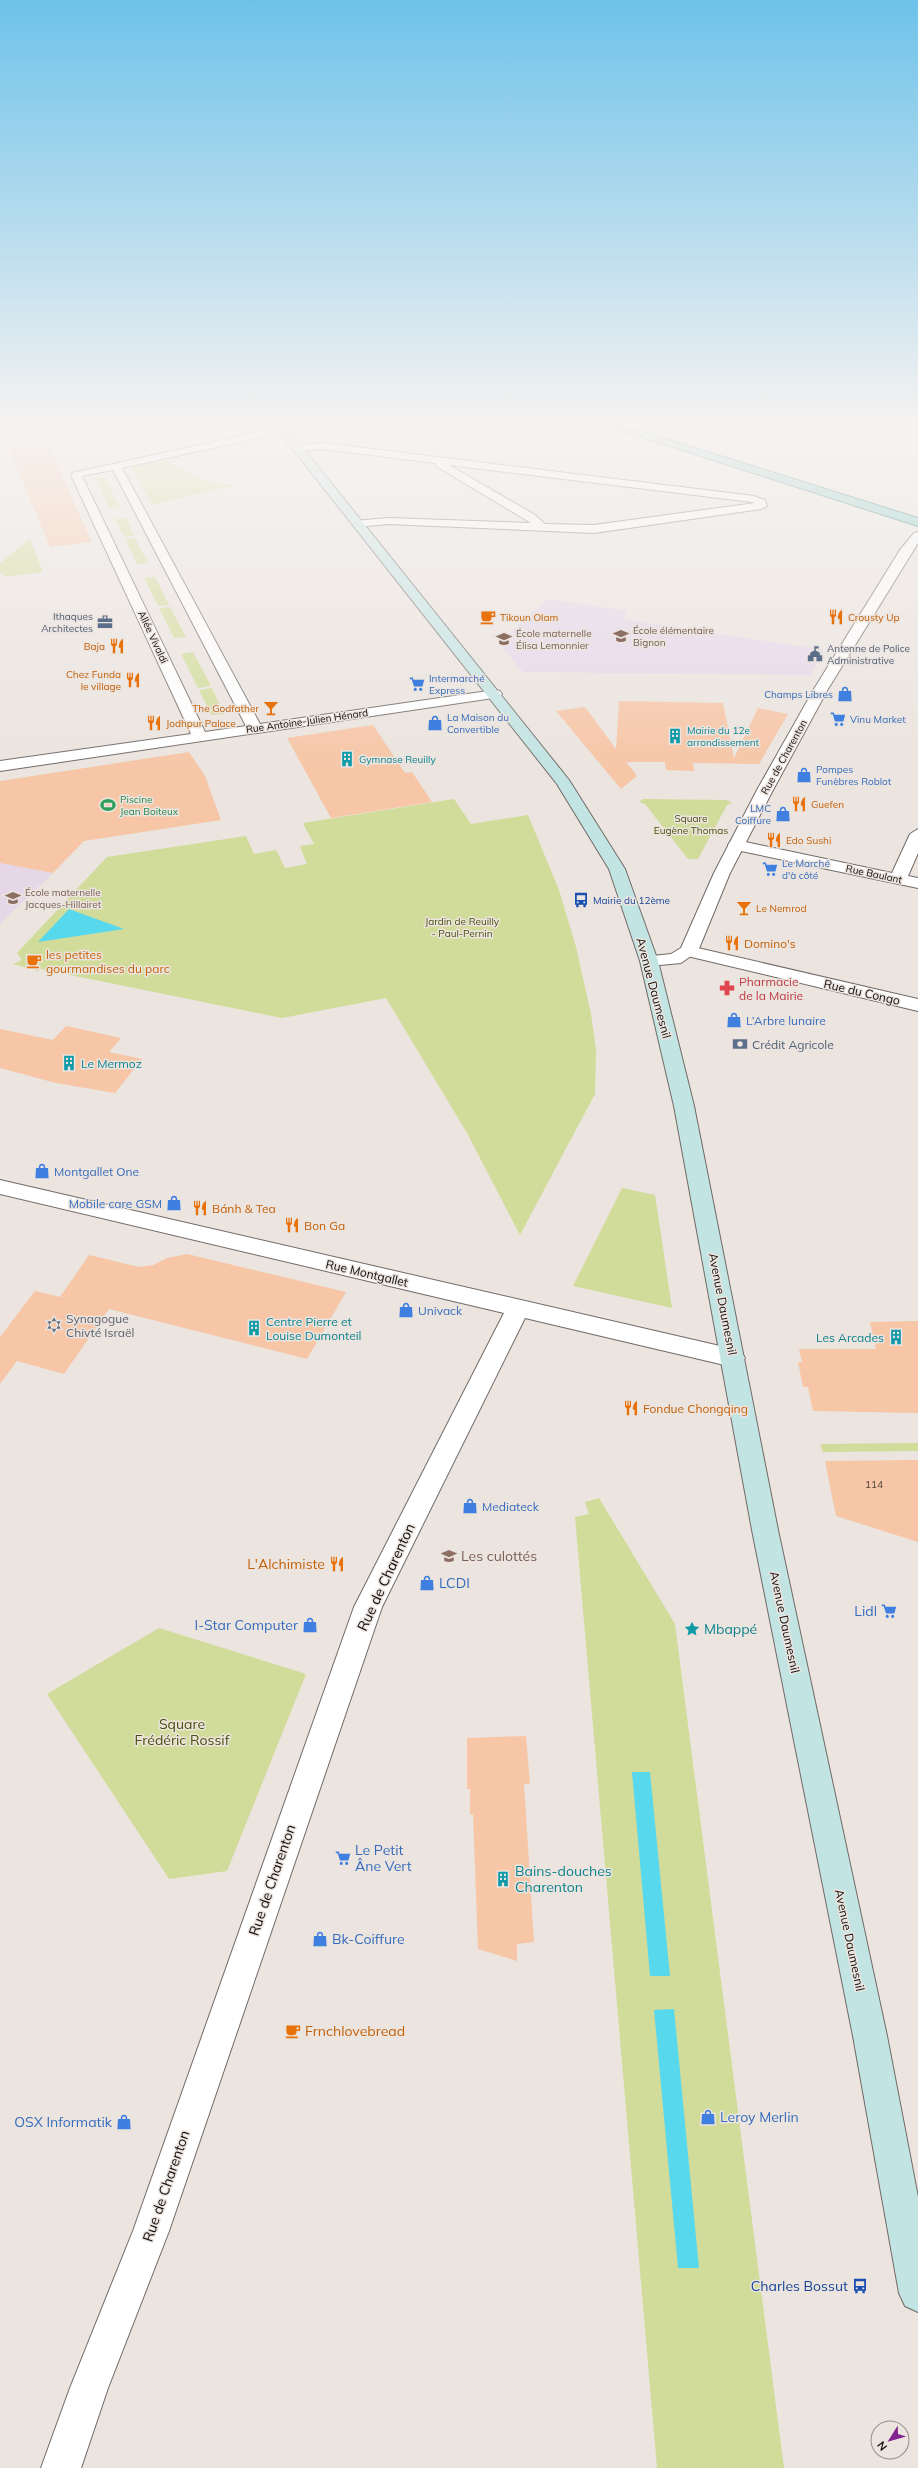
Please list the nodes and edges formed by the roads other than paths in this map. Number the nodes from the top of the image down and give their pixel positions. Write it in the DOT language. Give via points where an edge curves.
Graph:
graph roads {
  1 [pos="106,539"];
  2 [pos="155,539"];
  3 [pos="371,539"];
  4 [pos="916,539"];
  5 [pos="495,694"];
  6 [pos="255,729"];
  7 [pos="200,737"];
  8 [pos="0,766"];
  9 [pos="918,834"];
  10 [pos="736,845"];
  11 [pos="898,879"];
  12 [pos="918,883"];
  13 [pos="689,951"];
  14 [pos="649,961"];
  15 [pos="918,1005"];
  16 [pos="0,1187"];
  17 [pos="519,1307"];
  18 [pos="733,1358"];
  19 [pos="913,2246"];
  20 [pos="918,2293"];
  21 [pos="61,2468"];
  1 -- 7 [label="street, Allée Vivaldi"];
  2 -- 6 [label="street"];
  3 -- 5 [label="main road, Avenue Daumesnil"];
  4 -- 10 [label="street, Rue de Charenton" via="821,689"];
  5 -- 6 [label="street, Rue Antoine-Julien Hénard"];
  5 -- 14 [label="main road, Avenue Daumesnil" via="564,783 616,869"];
  6 -- 7 [label="street, Rue Antoine-Julien Hénard"];
  7 -- 8 [label="street, Rue Antoine-Julien Hénard"];
  9 -- 11 [label="street"];
  10 -- 11 [label="street, Rue Baulant"];
  10 -- 13 [label="street, Rue de Charenton"];
  11 -- 12 [label="street, Rue Baulant"];
  13 -- 14 [label="street" via="675,959"];
  13 -- 15 [label="street, Rue du Congo"];
  14 -- 18 [label="main road, Avenue Daumesnil" via="684,1106"];
  16 -- 17 [label="street, Rue Montgallet"];
  17 -- 18 [label="street, Rue Montgallet"];
  17 -- 21 [label="street, Rue de Charenton" via="368,1607 151,2230"];
  18 -- 19 [label="main road, Avenue Daumesnil" via="765,1530"];
  19 -- 20 [label="main road, Avenue Daumesnil"];
}
